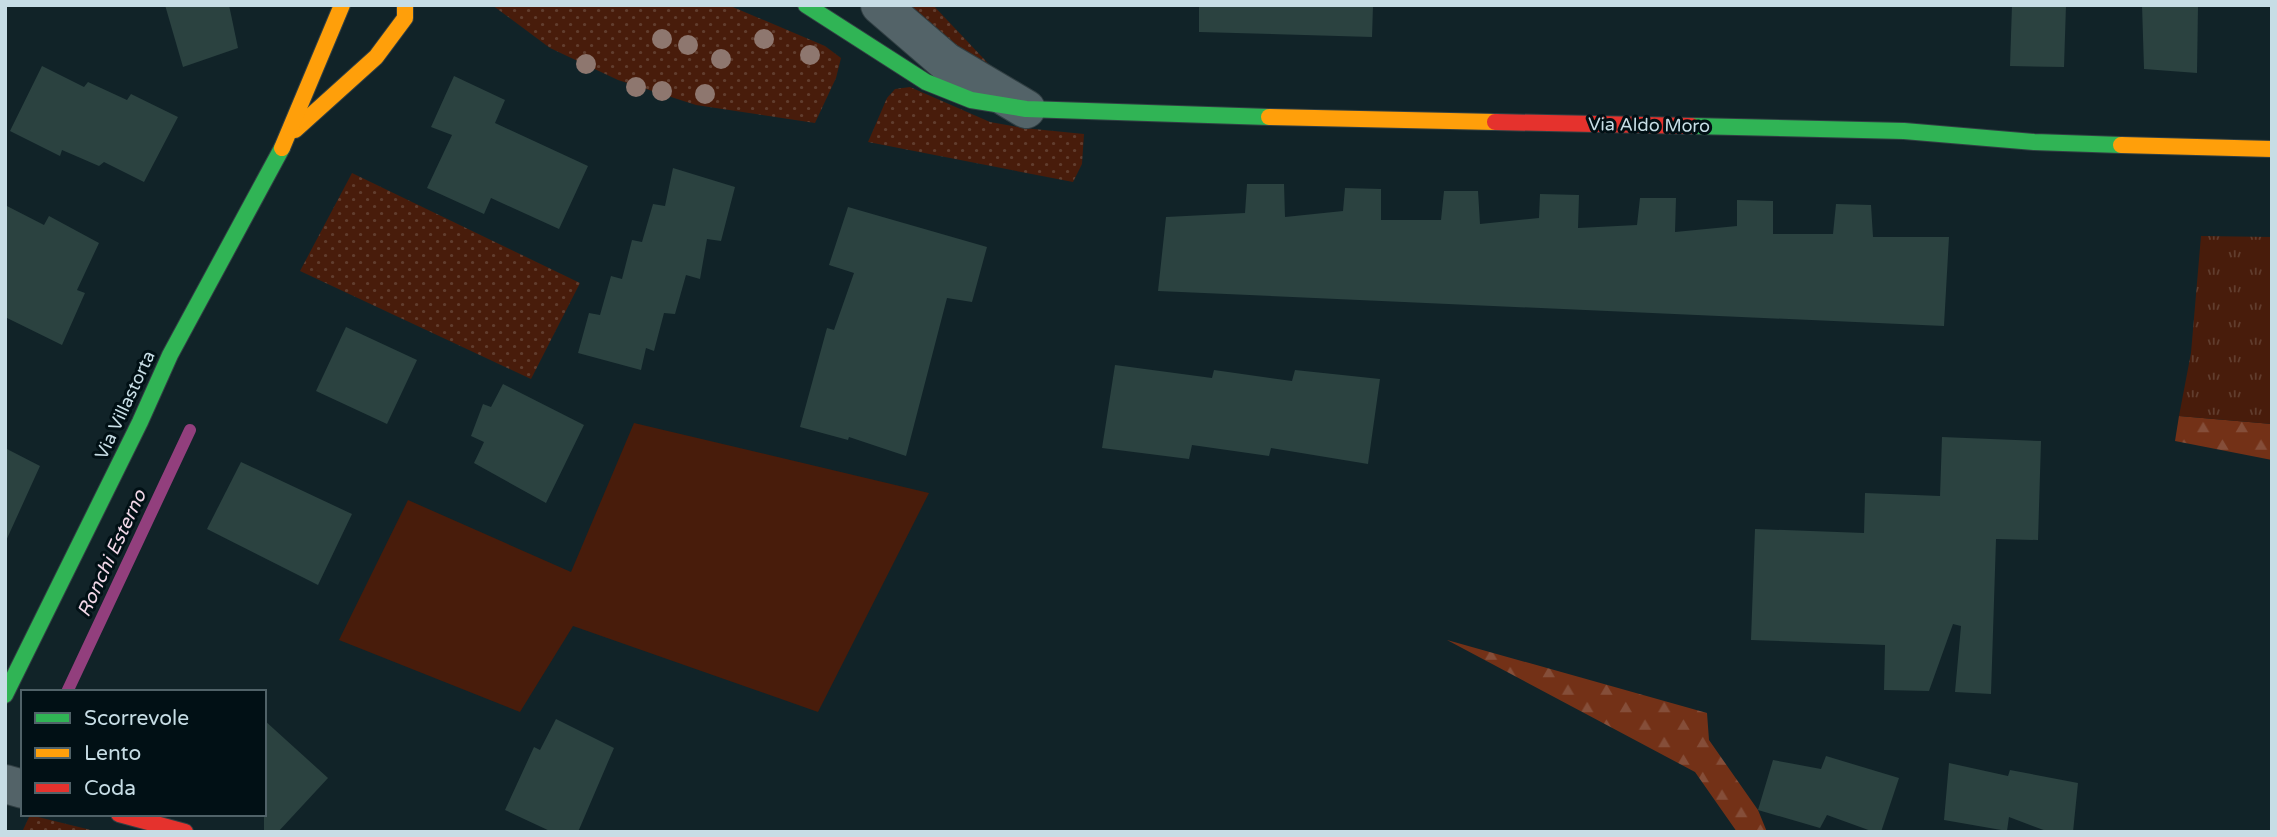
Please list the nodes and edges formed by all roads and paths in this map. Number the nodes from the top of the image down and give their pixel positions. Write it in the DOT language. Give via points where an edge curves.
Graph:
graph roads {
  1 [pos="342,5"];
  2 [pos="405,5"];
  3 [pos="880,5"];
  4 [pos="818,9"];
  5 [pos="1026,108"];
  6 [pos="289,136"];
  7 [pos="2272,149"];
  8 [pos="5,695"];
  9 [pos="126,816"];
  10 [pos="185,832"];
  1 -- 6 [label="street"];
  2 -- 6 [label="street" via="405,18 376,57"];
  3 -- 5 [label="street, Via Aldo Moro" via="945,61"];
  4 -- 5 [label="street, Via Aldo Moro" via="926,82 971,100"];
  5 -- 7 [label="street, Via Aldo Moro" via="1904,131 2034,142"];
  6 -- 8 [label="street, Via Villastorta" via="170,355"];
  9 -- 10 [label="street"];
}
